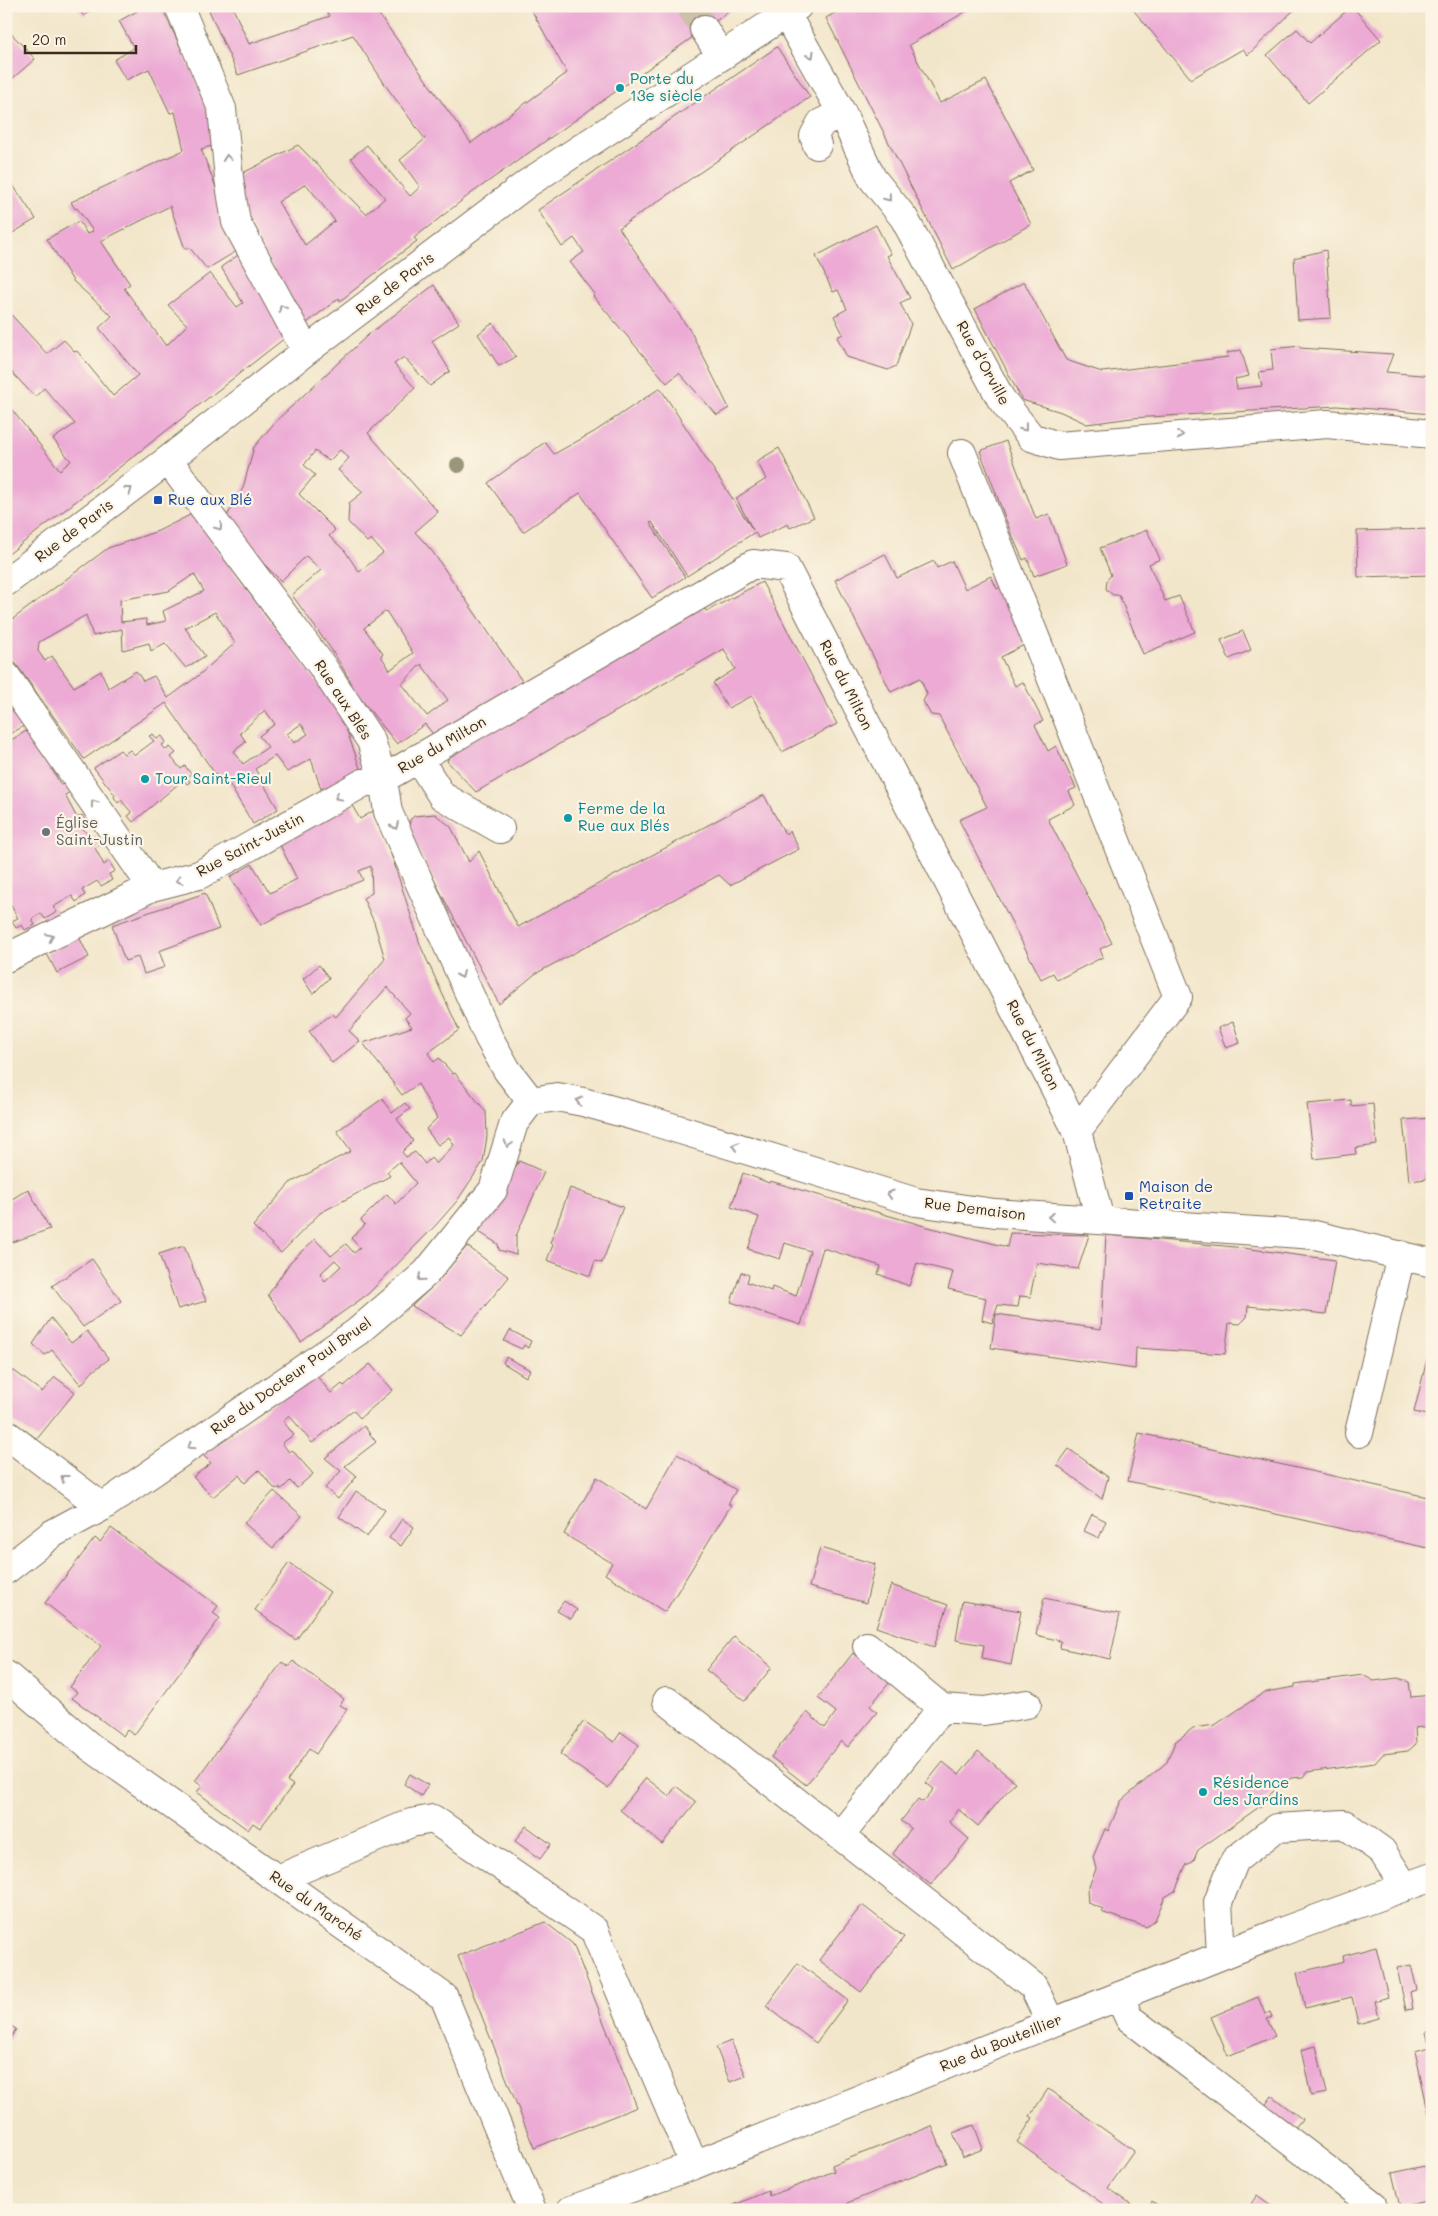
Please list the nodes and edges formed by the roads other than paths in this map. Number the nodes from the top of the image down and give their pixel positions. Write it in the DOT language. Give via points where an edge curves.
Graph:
graph roads {
  1 [pos="179,6"];
  2 [pos="792,10"];
  3 [pos="704,29"];
  4 [pos="721,56"];
  5 [pos="842,113"];
  6 [pos="817,145"];
  7 [pos="306,351"];
  8 [pos="1432,434"];
  9 [pos="962,453"];
  10 [pos="168,460"];
  11 [pos="6,582"];
  12 [pos="6,676"];
  13 [pos="418,758"];
  14 [pos="383,779"];
  15 [pos="500,828"];
  16 [pos="152,887"];
  17 [pos="6,958"];
  18 [pos="531,1102"];
  19 [pos="1077,1131"];
  20 [pos="1100,1220"];
  21 [pos="1401,1255"];
  22 [pos="1432,1263"];
  23 [pos="1359,1433"];
  24 [pos="6,1434"];
  25 [pos="102,1507"];
  26 [pos="6,1570"];
  27 [pos="867,1646"];
  28 [pos="6,1674"];
  29 [pos="667,1701"];
  30 [pos="1027,1704"];
  31 [pos="942,1708"];
  32 [pos="840,1836"];
  33 [pos="1432,1877"];
  34 [pos="278,1880"];
  35 [pos="1405,1887"];
  36 [pos="1221,1956"];
  37 [pos="1119,1996"];
  38 [pos="1051,2023"];
  39 [pos="694,2165"];
  40 [pos="532,2210"];
  41 [pos="571,2210"];
  42 [pos="1373,2210"];
  7 -- 1 [label="street, one-way" via="236,222 228,178 222,109"];
  2 -- 4 [label="street, Rue de Paris"];
  2 -- 5 [label="street, Rue d'Orville, one-way"];
  3 -- 4 [label="street"];
  4 -- 7 [label="street, Rue de Paris" via="528,183"];
  5 -- 6 [label="street" via="821,123 814,136"];
  5 -- 8 [label="street, Rue d'Orville, one-way" via="872,178 904,218 1001,399 1031,437 1059,446 1327,424"];
  7 -- 10 [label="street, Rue de Paris"];
  9 -- 19 [label="street" via="1178,998"];
  11 -- 10 [label="street, Rue de Paris, one-way"];
  10 -- 14 [label="street, Rue aux Blés, one-way" via="322,666 372,741"];
  16 -- 12 [label="street, one-way"];
  13 -- 14 [label="street, Rue du Milton"];
  13 -- 15 [label="street" via="442,796"];
  13 -- 19 [label="street, Rue du Milton" via="753,564 786,568"];
  14 -- 16 [label="street, Rue Saint-Justin, one-way" via="363,783 199,875"];
  14 -- 18 [label="street, Rue aux Blés, one-way" via="388,812 489,1038 507,1070"];
  17 -- 16 [label="street, Rue Saint-Justin, one-way"];
  20 -- 18 [label="street, Rue Demaison, one-way" via="995,1213 916,1202 583,1102 557,1097"];
  18 -- 25 [label="street, Rue du Docteur Paul Bruel, one-way" via="514,1123 493,1190 426,1273 357,1332"];
  19 -- 20 [label="street, Rue du Milton"];
  20 -- 21 [label="street, Rue Demaison" via="1315,1235"];
  21 -- 22 [label="street, Rue Demaison"];
  21 -- 23 [label="street"];
  25 -- 24 [label="street, one-way"];
  25 -- 26 [label="street, Rue du Docteur Paul Bruel" via="52,1534"];
  27 -- 31 [label="street"];
  28 -- 34 [label="street, Rue du Marché" via="89,1746"];
  29 -- 32 [label="street"];
  30 -- 31 [label="street" via="984,1711"];
  31 -- 32 [label="street"];
  32 -- 38 [label="street" via="1033,1986"];
  33 -- 35 [label="street, Rue du Bouteillier"];
  34 -- 39 [label="street" via="411,1823 433,1819 594,1930"];
  34 -- 40 [label="street, Rue du Marché" via="444,1997"];
  35 -- 36 [label="street, Rue du Bouteillier"];
  35 -- 36 [label="street" via="1382,1851 1344,1824 1276,1828 1235,1860 1218,1902"];
  36 -- 37 [label="street, Rue du Bouteillier"];
  37 -- 38 [label="street, Rue du Bouteillier"];
  37 -- 42 [label="street" via="1129,2018 1372,2204"];
  38 -- 39 [label="street, Rue du Bouteillier"];
  39 -- 41 [label="street, Rue du Bouteillier"];
}
